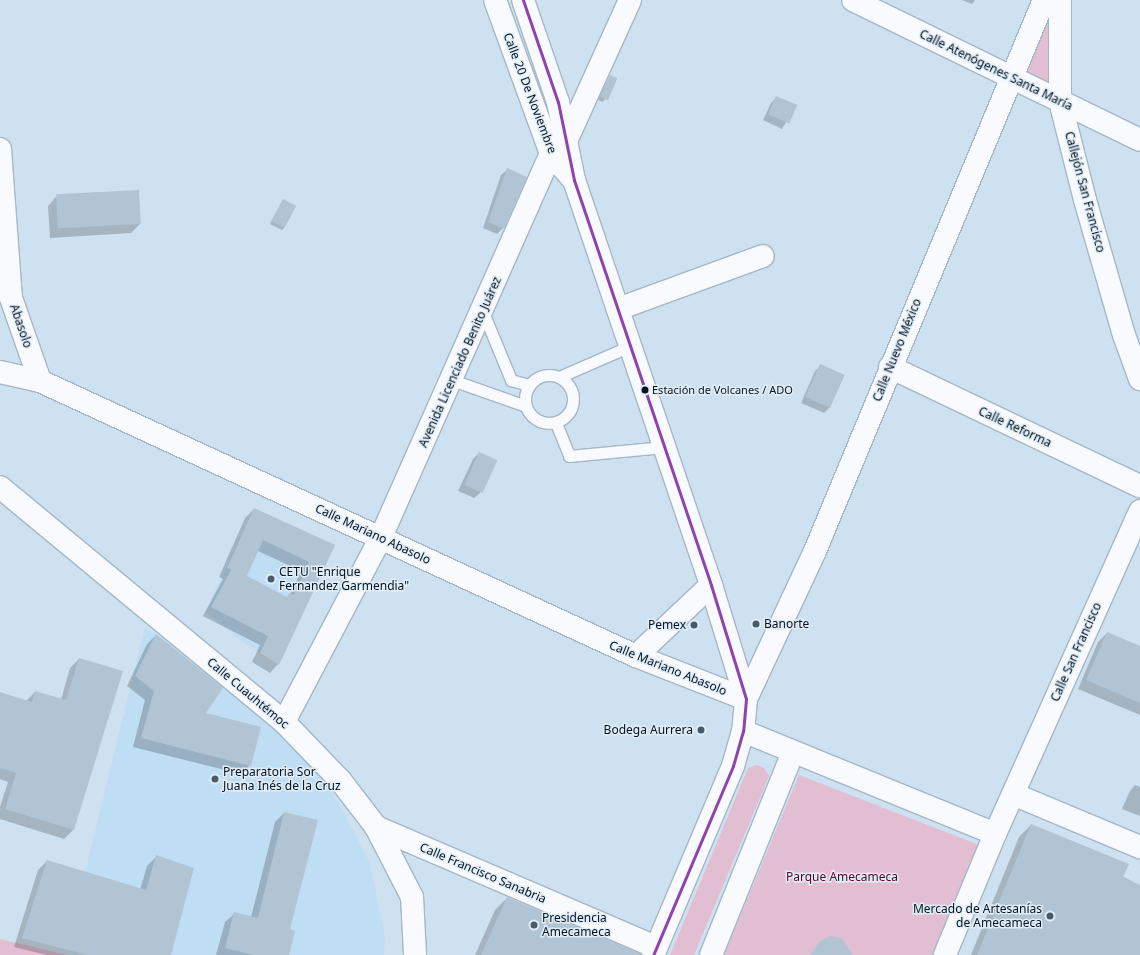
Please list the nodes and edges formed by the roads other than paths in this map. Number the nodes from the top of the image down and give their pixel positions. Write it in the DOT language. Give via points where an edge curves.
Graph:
graph roads {
  1 [pos="495,0"];
  2 [pos="523,0"];
  3 [pos="630,0"];
  4 [pos="853,0"];
  5 [pos="1044,0"];
  6 [pos="1060,0"];
  7 [pos="1010,77"];
  8 [pos="1060,101"];
  9 [pos="567,139"];
  10 [pos="1140,140"];
  11 [pos="0,149"];
  12 [pos="551,154"];
  13 [pos="574,180"];
  14 [pos="763,256"];
  15 [pos="618,309"];
  16 [pos="483,312"];
  17 [pos="630,346"];
  18 [pos="890,368"];
  19 [pos="0,372"];
  20 [pos="559,377"];
  21 [pos="1140,379"];
  22 [pos="452,380"];
  23 [pos="40,381"];
  24 [pos="529,385"];
  25 [pos="526,406"];
  26 [pos="556,423"];
  27 [pos="664,447"];
  28 [pos="1140,486"];
  29 [pos="0,488"];
  30 [pos="1140,511"];
  31 [pos="381,537"];
  32 [pos="711,585"];
  33 [pos="636,656"];
  34 [pos="746,699"];
  35 [pos="284,722"];
  36 [pos="743,731"];
  37 [pos="793,752"];
  38 [pos="1013,794"];
  39 [pos="376,828"];
  40 [pos="996,834"];
  41 [pos="1140,847"];
  42 [pos="655,951"];
  43 [pos="415,955"];
  44 [pos="711,955"];
  45 [pos="945,955"];
  1 -- 12 [label="street, Calle 20 De Noviembre"];
  2 -- 9 [label="street, Calle 20 De Noviembre" via="558,102"];
  3 -- 9 [label="street, Avenida Licenciado Benito Juárez"];
  4 -- 7 [label="street, Calle Atenógenes Santa María"];
  5 -- 7 [label="street, Calle Nuevo México"];
  6 -- 8 [label="street, Callejón San Francisco"];
  7 -- 8 [label="street, Calle Atenógenes Santa María"];
  7 -- 18 [label="street, Calle Nuevo México"];
  8 -- 10 [label="street, Calle Atenógenes Santa María"];
  8 -- 21 [label="street, Callejón San Francisco" via="1087,207 1124,335"];
  9 -- 12 [label="street, Avenida Licenciado Benito Juárez"];
  9 -- 13 [label="street, Calle 20 De Noviembre"];
  11 -- 23 [label="street, Abasolo" via="11,298"];
  12 -- 13 [label="street, Calle 20 De Noviembre"];
  12 -- 16 [label="street, Avenida Licenciado Benito Juárez"];
  13 -- 15 [label="street, Calle 20 De Noviembre"];
  14 -- 15 [label="street"];
  15 -- 17 [label="street, Calle 20 De Noviembre"];
  16 -- 22 [label="street, Avenida Licenciado Benito Juárez"];
  16 -- 24 [label="lane" via="511,380"];
  17 -- 20 [label="lane"];
  17 -- 27 [label="street, Calle 20 De Noviembre"];
  18 -- 28 [label="street, Calle Reforma"];
  18 -- 34 [label="street, Calle Nuevo México" via="815,551"];
  19 -- 23 [label="street, Calle Mariano Abasolo"];
  20 -- 24 [label="lane" via="542,376"];
  20 -- 26 [label="lane" via="568,385 573,397 569,413"];
  22 -- 25 [label="lane"];
  22 -- 31 [label="street, Avenida Licenciado Benito Juárez"];
  23 -- 31 [label="street, Calle Mariano Abasolo"];
  24 -- 25 [label="lane" via="524,399"];
  25 -- 26 [label="lane" via="529,413 540,422"];
  26 -- 27 [label="lane" via="568,456"];
  27 -- 32 [label="street, Calle 20 De Noviembre"];
  29 -- 35 [label="street, Calle Cuauhtémoc"];
  30 -- 38 [label="street, Calle San Francisco"];
  31 -- 33 [label="street, Calle Mariano Abasolo"];
  31 -- 35 [label="street, Avenida Licenciado Benito Juárez"];
  32 -- 33 [label="street"];
  32 -- 34 [label="street, Calle 20 De Noviembre"];
  33 -- 34 [label="street, Calle Mariano Abasolo"];
  34 -- 36 [label="street, Calle 20 De Noviembre"];
  35 -- 39 [label="street, Calle Cuauhtémoc" via="340,780"];
  36 -- 37 [label="street"];
  36 -- 42 [label="street, Calle 20 De Noviembre" via="733,766"];
  37 -- 40 [label="street"];
  37 -- 44 [label="street"];
  38 -- 40 [label="street"];
  38 -- 41 [label="street"];
  39 -- 42 [label="street, Calle Francisco Sanabria"];
  39 -- 43 [label="street, Calle Cuauhtémoc" via="412,897"];
  40 -- 45 [label="street"];
}
